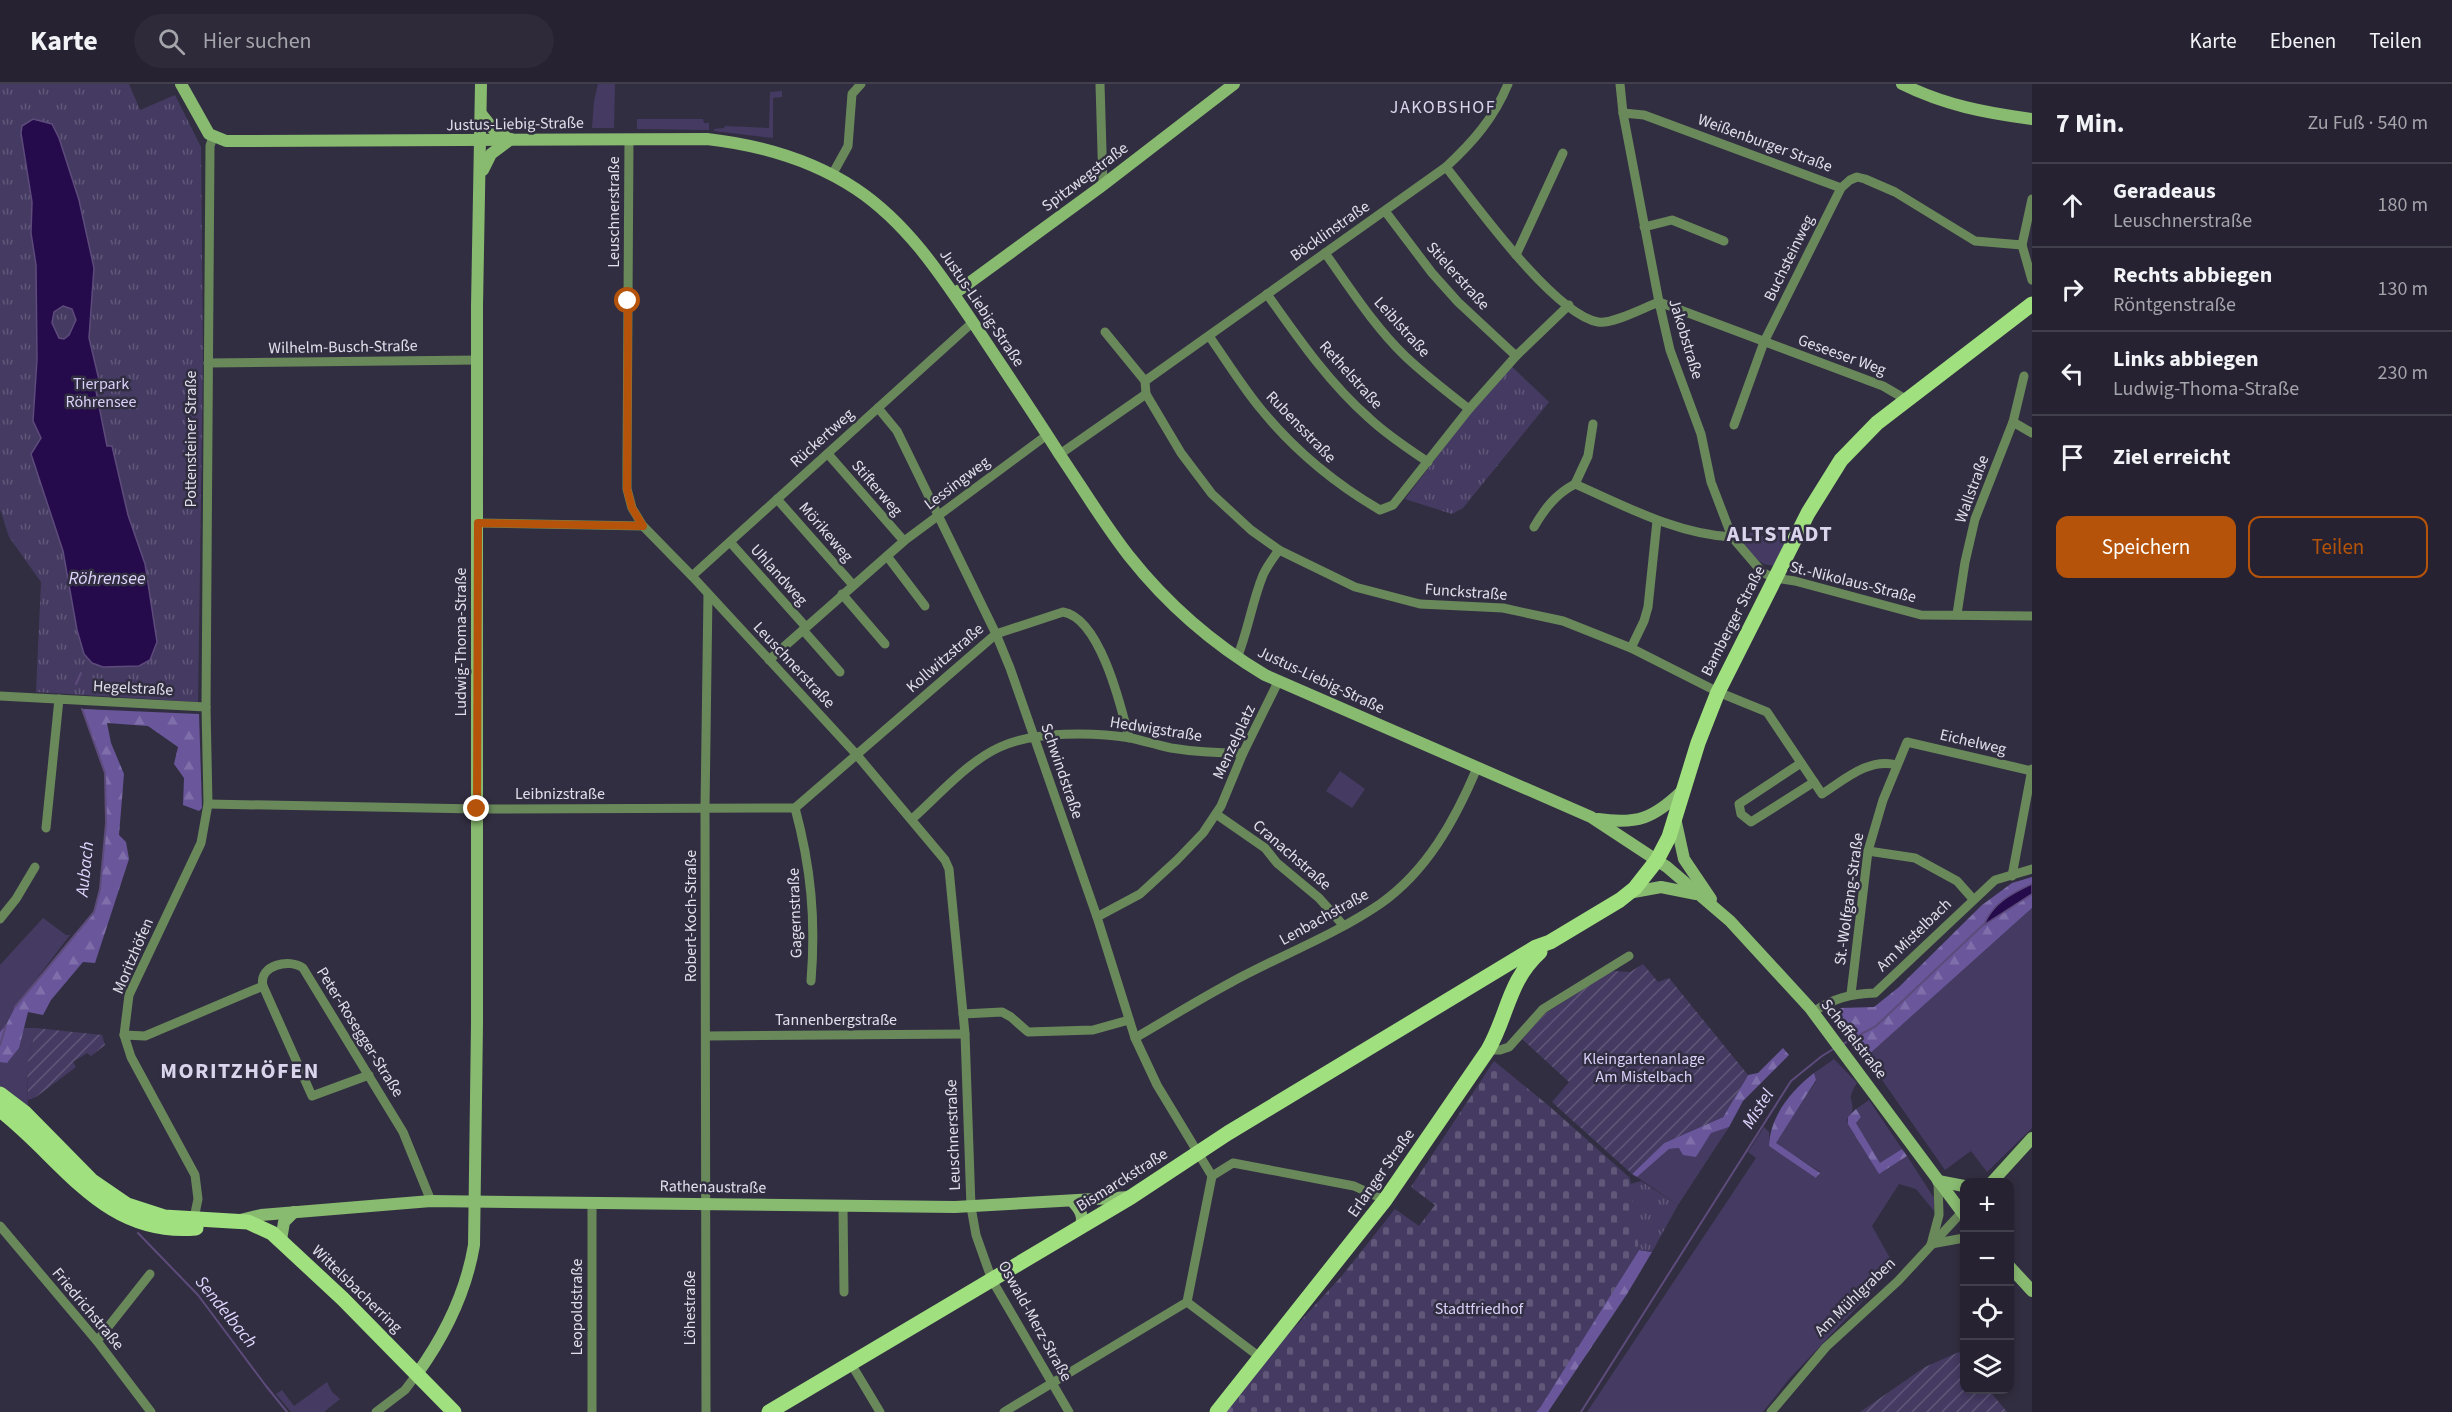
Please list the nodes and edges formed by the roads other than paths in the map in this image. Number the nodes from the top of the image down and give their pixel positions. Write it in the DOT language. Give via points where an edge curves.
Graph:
graph roads {
  1 [pos="181,84"];
  2 [pos="481,84"];
  3 [pos="861,84"];
  4 [pos="1100,84"];
  5 [pos="1234,84"];
  6 [pos="1508,84"];
  7 [pos="1620,84"];
  8 [pos="1902,84"];
  9 [pos="1623,113"];
  10 [pos="482,115"];
  11 [pos="2032,119"];
  12 [pos="213,137"];
  13 [pos="511,139"];
  14 [pos="629,139"];
  15 [pos="482,141"];
  16 [pos="1563,153"];
  17 [pos="1446,167"];
  18 [pos="832,175"];
  19 [pos="481,177"];
  20 [pos="1103,185"];
  21 [pos="1841,188"];
  22 [pos="2032,199"];
  23 [pos="1384,211"];
  24 [pos="1644,227"];
  25 [pos="1724,241"];
  26 [pos="2022,245"];
  27 [pos="1324,253"];
  28 [pos="1516,255"];
  29 [pos="2032,280"];
  30 [pos="954,294"];
  31 [pos="1267,294"];
  32 [pos="1659,302"];
  33 [pos="2032,304"];
  34 [pos="1569,305"];
  35 [pos="973,322"];
  36 [pos="1105,332"];
  37 [pos="1209,336"];
  38 [pos="1764,342"];
  39 [pos="1516,356"];
  40 [pos="478,360"];
  41 [pos="208,363"];
  42 [pos="2024,376"];
  43 [pos="1145,381"];
  44 [pos="1146,394"];
  45 [pos="1907,400"];
  46 [pos="878,408"];
  47 [pos="1469,409"];
  48 [pos="2013,422"];
  49 [pos="1593,424"];
  50 [pos="1734,424"];
  51 [pos="2032,433"];
  52 [pos="1047,435"];
  53 [pos="828,454"];
  54 [pos="1060,454"];
  55 [pos="1428,462"];
  56 [pos="1575,484"];
  57 [pos="777,499"];
  58 [pos="938,515"];
  59 [pos="1656,521"];
  60 [pos="478,523"];
  61 [pos="643,526"];
  62 [pos="1534,527"];
  63 [pos="1732,537"];
  64 [pos="729,542"];
  65 [pos="904,542"];
  66 [pos="1278,550"];
  67 [pos="887,556"];
  68 [pos="692,576"];
  69 [pos="1774,578"];
  70 [pos="853,585"];
  71 [pos="708,594"];
  72 [pos="842,594"];
  73 [pos="925,606"];
  74 [pos="724,612"];
  75 [pos="1957,614"];
  76 [pos="2032,616"];
  77 [pos="804,628"];
  78 [pos="709,629"];
  79 [pos="996,634"];
  80 [pos="885,644"];
  81 [pos="1631,648"];
  82 [pos="1237,658"];
  83 [pos="769,660"];
  84 [pos="840,672"];
  85 [pos="1278,682"];
  86 [pos="1718,692"];
  87 [pos="0,696"];
  88 [pos="59,699"];
  89 [pos="206,707"];
  90 [pos="1034,737"];
  91 [pos="1130,738"];
  92 [pos="1906,742"];
  93 [pos="1243,753"];
  94 [pos="856,754"];
  95 [pos="1801,763"];
  96 [pos="1897,765"];
  97 [pos="1477,768"];
  98 [pos="2032,770"];
  99 [pos="1814,782"];
  100 [pos="1682,791"];
  101 [pos="208,804"];
  102 [pos="705,808"];
  103 [pos="795,808"];
  104 [pos="477,809"];
  105 [pos="1216,814"];
  106 [pos="1591,817"];
  107 [pos="1675,817"];
  108 [pos="912,819"];
  109 [pos="46,828"];
  110 [pos="1868,851"];
  111 [pos="1657,860"];
  112 [pos="35,867"];
  113 [pos="2032,869"];
  114 [pos="2012,876"];
  115 [pos="1628,893"];
  116 [pos="1703,896"];
  117 [pos="1973,899"];
  118 [pos="1718,910"];
  119 [pos="1097,918"];
  120 [pos="0,919"];
  121 [pos="1343,925"];
  122 [pos="1550,942"];
  123 [pos="1629,956"];
  124 [pos="1491,974"];
  125 [pos="811,981"];
  126 [pos="263,986"];
  127 [pos="1512,991"];
  128 [pos="1851,994"];
  129 [pos="1813,1012"];
  130 [pos="963,1014"];
  131 [pos="1129,1020"];
  132 [pos="965,1034"];
  133 [pos="123,1035"];
  134 [pos="706,1036"];
  135 [pos="1134,1038"];
  136 [pos="1488,1050"];
  137 [pos="369,1075"];
  138 [pos="0,1094"];
  139 [pos="0,1110"];
  140 [pos="2032,1138"];
  141 [pos="1197,1154"];
  142 [pos="1212,1176"];
  143 [pos="1994,1178"];
  144 [pos="1938,1181"];
  145 [pos="1960,1185"];
  146 [pos="1125,1198"];
  147 [pos="1386,1200"];
  148 [pos="431,1201"];
  149 [pos="476,1201"];
  150 [pos="592,1202"];
  151 [pos="1072,1202"];
  152 [pos="706,1203"];
  153 [pos="843,1205"];
  154 [pos="970,1207"];
  155 [pos="1960,1207"];
  156 [pos="294,1212"];
  157 [pos="1960,1216"];
  158 [pos="194,1218"];
  159 [pos="219,1221"];
  160 [pos="237,1221"];
  161 [pos="0,1226"];
  162 [pos="1080,1228"];
  163 [pos="1960,1239"];
  164 [pos="281,1240"];
  165 [pos="1931,1244"];
  166 [pos="2014,1271"];
  167 [pos="150,1275"];
  168 [pos="992,1280"];
  169 [pos="2032,1291"];
  170 [pos="844,1292"];
  171 [pos="1187,1302"];
  172 [pos="97,1341"];
  173 [pos="1261,1358"];
  174 [pos="850,1362"];
  175 [pos="417,1374"];
  176 [pos="1052,1383"];
  177 [pos="151,1412"];
  178 [pos="376,1412"];
  179 [pos="454,1412"];
  180 [pos="592,1412"];
  181 [pos="706,1412"];
  182 [pos="769,1412"];
  183 [pos="880,1412"];
  184 [pos="1004,1412"];
  185 [pos="1069,1412"];
  186 [pos="1217,1412"];
  187 [pos="1771,1412"];
  1 -- 12 [label="main road"];
  2 -- 10 [label="main road, Ludwig-Thoma-Straße"];
  3 -- 18 [label="street" via="852,94 848,146"];
  4 -- 20 [label="street"];
  5 -- 20 [label="main road, Spitzwegstraße"];
  6 -- 17 [label="street, Böcklinstraße" via="1499,108 1476,139"];
  7 -- 9 [label="street, Jakobstraße"];
  8 -- 11 [label="main road" via="1971,110"];
  9 -- 21 [label="street, Weißenburger Straße" via="1644,115"];
  9 -- 24 [label="street, Jakobstraße"];
  10 -- 13 [label="main road" via="494,130"];
  10 -- 15 [label="main road, Ludwig-Thoma-Straße"];
  12 -- 15 [label="main road, Justus-Liebig-Straße" via="243,142"];
  12 -- 41 [label="street, Pottensteiner Straße"];
  13 -- 14 [label="main road, Justus-Liebig-Straße"];
  13 -- 15 [label="main road, Justus-Liebig-Straße"];
  13 -- 19 [label="main road" via="491,154"];
  14 -- 18 [label="main road, Justus-Liebig-Straße" via="721,141 783,154"];
  14 -- 61 [label="street, Leuschnerstraße" via="627,489"];
  15 -- 19 [label="main road, Ludwig-Thoma-Straße"];
  16 -- 28 [label="street"];
  17 -- 23 [label="street, Böcklinstraße"];
  17 -- 28 [label="street"];
  18 -- 30 [label="main road, Justus-Liebig-Straße" via="885,213 921,249"];
  19 -- 40 [label="main road, Ludwig-Thoma-Straße"];
  20 -- 30 [label="main road, Spitzwegstraße"];
  21 -- 26 [label="street, Weißenburger Straße" via="1857,177 1865,179 1895,192 1975,241"];
  21 -- 38 [label="street, Buchsteinweg"];
  22 -- 26 [label="street"];
  23 -- 27 [label="street, Böcklinstraße"];
  23 -- 39 [label="street, Stielerstraße" via="1458,302"];
  24 -- 25 [label="street" via="1672,220"];
  24 -- 32 [label="street, Jakobstraße"];
  26 -- 29 [label="street"];
  27 -- 31 [label="street, Böcklinstraße"];
  27 -- 47 [label="street, Leiblstraße" via="1403,354"];
  28 -- 34 [label="street"];
  30 -- 35 [label="main road, Justus-Liebig-Straße"];
  31 -- 37 [label="street, Böcklinstraße"];
  31 -- 55 [label="street, Rethelstraße" via="1339,388 1376,425"];
  32 -- 34 [label="street" via="1606,322 1590,319"];
  32 -- 38 [label="street, Geseeser Weg"];
  32 -- 63 [label="street, Jakobstraße" via="1670,350 1701,434 1710,482"];
  33 -- 45 [label="main road, Bamberger Straße"];
  34 -- 39 [label="street"];
  35 -- 46 [label="street, Rückertweg"];
  35 -- 52 [label="main road, Justus-Liebig-Straße"];
  36 -- 43 [label="street"];
  37 -- 43 [label="street, Böcklinstraße"];
  37 -- 55 [label="street, Rubensstraße" via="1259,407 1298,449 1351,493 1380,510 1393,505"];
  38 -- 45 [label="street, Geseeser Weg" via="1883,386"];
  38 -- 50 [label="street"];
  39 -- 47 [label="street"];
  40 -- 41 [label="street, Wilhelm-Busch-Straße"];
  40 -- 60 [label="main road, Ludwig-Thoma-Straße"];
  41 -- 89 [label="street, Pottensteiner Straße"];
  42 -- 48 [label="street, Wallstraße"];
  43 -- 44 [label="street"];
  44 -- 54 [label="street"];
  44 -- 66 [label="street, Funckstraße" via="1212,495"];
  45 -- 69 [label="main road, Bamberger Straße" via="1862,436 1834,469"];
  46 -- 53 [label="street, Rückertweg"];
  46 -- 58 [label="street, Schwindstraße" via="897,431"];
  47 -- 55 [label="street"];
  48 -- 51 [label="street"];
  48 -- 75 [label="street, Wallstraße" via="1976,519"];
  49 -- 56 [label="street" via="1588,456"];
  52 -- 54 [label="main road, Justus-Liebig-Straße"];
  52 -- 58 [label="street, Lessingweg"];
  53 -- 57 [label="street, Rückertweg"];
  53 -- 65 [label="street, Stifterweg"];
  54 -- 82 [label="main road, Justus-Liebig-Straße" via="1108,528 1153,585"];
  56 -- 59 [label="street"];
  56 -- 62 [label="street" via="1561,491"];
  57 -- 64 [label="street, Rückertweg"];
  57 -- 70 [label="street, Mörikeweg"];
  58 -- 65 [label="street, Lessingweg"];
  58 -- 79 [label="street, Schwindstraße"];
  59 -- 63 [label="street"];
  59 -- 81 [label="street" via="1648,607"];
  60 -- 61 [label="street"];
  60 -- 104 [label="main road, Ludwig-Thoma-Straße"];
  61 -- 68 [label="street, Leuschnerstraße"];
  63 -- 69 [label="street, Jakobstraße" via="1762,572"];
  64 -- 68 [label="street, Rückertweg"];
  64 -- 77 [label="street, Uhlandweg"];
  65 -- 67 [label="street, Lessingweg"];
  66 -- 81 [label="street, Funckstraße" via="1355,587 1420,604 1523,612 1563,621"];
  66 -- 82 [label="street" via="1264,572"];
  67 -- 70 [label="street, Lessingweg"];
  67 -- 73 [label="street"];
  68 -- 71 [label="street, Leuschnerstraße"];
  69 -- 75 [label="street, St.-Nikolaus-Straße" via="1921,615"];
  69 -- 86 [label="main road, Bamberger Straße"];
  70 -- 72 [label="street, Lessingweg"];
  71 -- 74 [label="street, Leuschnerstraße"];
  71 -- 78 [label="street, Robert-Koch-Straße"];
  72 -- 77 [label="street, Lessingweg"];
  72 -- 80 [label="street"];
  74 -- 78 [label="street"];
  74 -- 83 [label="street, Leuschnerstraße"];
  75 -- 76 [label="street, St.-Nikolaus-Straße"];
  77 -- 83 [label="street, Lessingweg"];
  77 -- 84 [label="street"];
  78 -- 102 [label="street, Robert-Koch-Straße"];
  79 -- 90 [label="street, Schwindstraße"];
  79 -- 91 [label="street, Kollwitzstraße" via="1063,612 1078,618 1111,677"];
  79 -- 94 [label="street, Kollwitzstraße"];
  81 -- 86 [label="street, Funckstraße"];
  82 -- 85 [label="main road, Justus-Liebig-Straße"];
  83 -- 94 [label="street, Leuschnerstraße"];
  85 -- 93 [label="street, Menzelplatz"];
  85 -- 97 [label="main road, Justus-Liebig-Straße"];
  86 -- 95 [label="street, Funckstraße" via="1767,712"];
  86 -- 100 [label="main road, Bamberger Straße"];
  87 -- 88 [label="street, Hegelstraße"];
  88 -- 89 [label="street, Hegelstraße"];
  88 -- 109 [label="street"];
  89 -- 101 [label="street, Pottensteiner Straße"];
  90 -- 91 [label="street, Hedwigstraße"];
  90 -- 108 [label="street, Hedwigstraße" via="999,747 976,762"];
  90 -- 119 [label="street, Schwindstraße"];
  91 -- 93 [label="street, Hedwigstraße" via="1171,748"];
  92 -- 96 [label="street, St.-Wolfgang-Straße"];
  92 -- 98 [label="street, Eichelweg"];
  93 -- 105 [label="street, Menzelplatz"];
  94 -- 103 [label="street"];
  94 -- 108 [label="street, Leuschnerstraße"];
  95 -- 99 [label="street, Funckstraße"];
  95 -- 99 [label="street" via="1739,804 1741,814 1751,822"];
  96 -- 99 [label="street" via="1883,763 1862,769 1822,794"];
  96 -- 110 [label="street, St.-Wolfgang-Straße"];
  97 -- 106 [label="main road, Justus-Liebig-Straße"];
  97 -- 121 [label="street, Lenbachstraße" via="1458,813 1420,866 1380,904"];
  98 -- 114 [label="street, Eichelweg"];
  100 -- 106 [label="main road" via="1666,806 1642,819"];
  100 -- 107 [label="main road, Bamberger Straße"];
  101 -- 104 [label="street, Leibnizstraße"];
  101 -- 133 [label="street, Moritzhöfen" via="201,843 129,995"];
  102 -- 103 [label="street, Leibnizstraße"];
  102 -- 104 [label="street, Leibnizstraße"];
  102 -- 134 [label="street, Robert-Koch-Straße"];
  103 -- 125 [label="street, Gagernstraße" via="811,880"];
  104 -- 149 [label="main road, Ludwig-Thoma-Straße"];
  105 -- 119 [label="street, Menzelplatz" via="1156,881"];
  105 -- 121 [label="street, Cranachstraße" via="1266,849"];
  106 -- 111 [label="main road, Scheffelstraße"];
  107 -- 111 [label="main road, Bamberger Straße"];
  107 -- 118 [label="main road" via="1684,859"];
  108 -- 130 [label="street, Leuschnerstraße" via="949,869"];
  110 -- 117 [label="street" via="1915,858 1957,880"];
  110 -- 128 [label="street, St.-Wolfgang-Straße"];
  111 -- 115 [label="main road, Bamberger Straße"];
  111 -- 116 [label="main road, Scheffelstraße"];
  112 -- 120 [label="street"];
  113 -- 114 [label="street, Am Mistelbach"];
  114 -- 117 [label="street, Am Mistelbach" via="1995,880"];
  115 -- 116 [label="main road" via="1661,887"];
  115 -- 122 [label="main road"];
  116 -- 118 [label="main road, Scheffelstraße"];
  117 -- 128 [label="street, Am Mistelbach" via="1875,993"];
  118 -- 129 [label="main road, Scheffelstraße"];
  119 -- 131 [label="street, Schwindstraße"];
  121 -- 135 [label="street, Lenbachstraße" via="1229,983"];
  122 -- 124 [label="main road, Bismarckstraße"];
  122 -- 127 [label="main road, Erlanger Straße" via="1522,971"];
  123 -- 136 [label="street" via="1543,1009 1509,1047"];
  124 -- 127 [label="main road" via="1505,981"];
  124 -- 141 [label="main road, Bismarckstraße"];
  126 -- 133 [label="street, Peter-Rosegger-Straße" via="145,1036"];
  126 -- 137 [label="street" via="312,1096"];
  126 -- 137 [label="street, Peter-Rosegger-Straße" via="261,980 272,968 290,962 303,968"];
  127 -- 136 [label="main road, Erlanger Straße"];
  128 -- 129 [label="street, Am Mistelbach"];
  129 -- 144 [label="main road, Scheffelstraße"];
  130 -- 131 [label="street" via="1002,1012 1028,1032 1093,1030"];
  130 -- 132 [label="street, Leuschnerstraße"];
  131 -- 135 [label="street, Schwindstraße"];
  132 -- 134 [label="street, Tannenbergstraße"];
  132 -- 154 [label="street, Leuschnerstraße"];
  133 -- 158 [label="street" via="195,1175 198,1199"];
  134 -- 152 [label="street, Robert-Koch-Straße"];
  135 -- 141 [label="street, Schwindstraße" via="1156,1085"];
  136 -- 147 [label="main road, Erlanger Straße"];
  137 -- 148 [label="street, Peter-Rosegger-Straße" via="403,1131"];
  138 -- 158 [label="main road, Wittelsbacherring" via="112,1196 164,1217"];
  139 -- 159 [label="main road, Wittelsbacherring" via="85,1190 124,1215 175,1229 203,1228"];
  140 -- 143 [label="main road"];
  141 -- 142 [label="street, Schwindstraße"];
  141 -- 146 [label="main road, Bismarckstraße"];
  142 -- 147 [label="street" via="1233,1163 1354,1186"];
  142 -- 171 [label="street"];
  144 -- 145 [label="main road"];
  144 -- 155 [label="main road, Scheffelstraße"];
  144 -- 165 [label="street" via="1939,1215"];
  146 -- 151 [label="main road, Rathenaustraße"];
  146 -- 162 [label="main road, Bismarckstraße"];
  147 -- 173 [label="main road, Erlanger Straße"];
  148 -- 149 [label="main road, Rathenaustraße"];
  148 -- 156 [label="main road, Rathenaustraße"];
  149 -- 150 [label="main road, Rathenaustraße"];
  149 -- 175 [label="main road, Ludwig-Thoma-Straße" via="470,1269 444,1333"];
  150 -- 152 [label="main road, Rathenaustraße"];
  150 -- 180 [label="street, Leopoldstraße"];
  151 -- 154 [label="main road, Rathenaustraße"];
  151 -- 162 [label="main road" via="1083,1218"];
  152 -- 153 [label="main road, Rathenaustraße"];
  152 -- 181 [label="street, Löhestraße"];
  153 -- 154 [label="main road, Rathenaustraße"];
  153 -- 170 [label="street"];
  154 -- 168 [label="street, Oswald-Merz-Straße"];
  156 -- 160 [label="main road, Rathenaustraße"];
  156 -- 164 [label="main road" via="284,1222"];
  157 -- 165 [label="street, Am Mühlgraben"];
  158 -- 159 [label="main road, Wittelsbacherring"];
  159 -- 160 [label="main road, Wittelsbacherring"];
  160 -- 164 [label="main road, Wittelsbacherring" via="254,1224"];
  161 -- 172 [label="street, Friedrichstraße"];
  162 -- 168 [label="main road, Bismarckstraße"];
  163 -- 165 [label="street"];
  164 -- 175 [label="main road, Wittelsbacherring"];
  165 -- 187 [label="street, Am Mühlgraben" via="1898,1281 1826,1347"];
  166 -- 169 [label="main road"];
  167 -- 172 [label="street"];
  168 -- 174 [label="main road, Bismarckstraße"];
  168 -- 176 [label="street, Oswald-Merz-Straße"];
  171 -- 173 [label="street"];
  171 -- 176 [label="street"];
  172 -- 177 [label="street, Friedrichstraße"];
  173 -- 186 [label="main road, Erlanger Straße"];
  174 -- 182 [label="main road, Bismarckstraße"];
  174 -- 183 [label="street"];
  175 -- 178 [label="street" via="405,1390"];
  175 -- 179 [label="main road, Wittelsbacherring"];
  176 -- 184 [label="street"];
  176 -- 185 [label="street, Oswald-Merz-Straße"];
}
